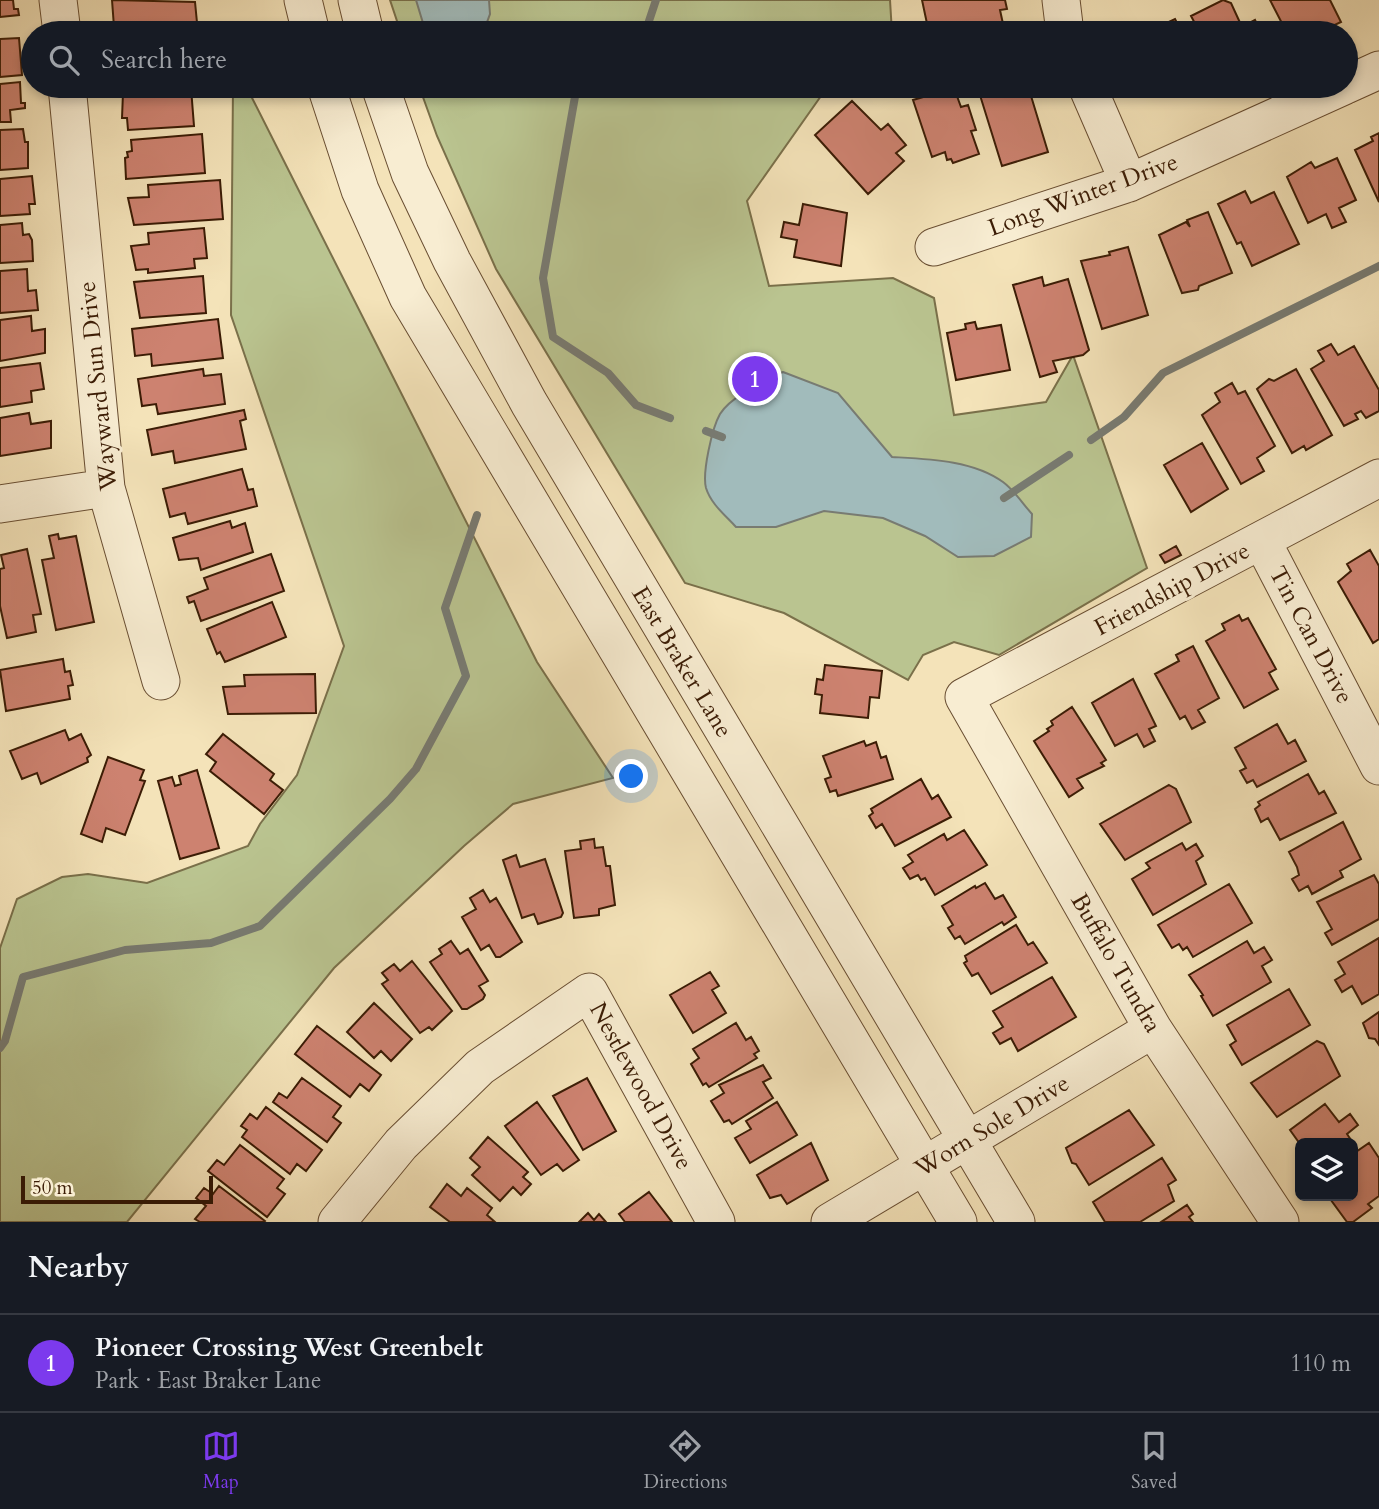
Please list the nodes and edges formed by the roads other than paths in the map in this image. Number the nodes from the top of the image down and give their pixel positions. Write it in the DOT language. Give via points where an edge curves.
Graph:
graph roads {
  1 [pos="58,0"];
  2 [pos="303,0"];
  3 [pos="357,0"];
  4 [pos="1061,0"];
  5 [pos="61,21"];
  6 [pos="308,21"];
  7 [pos="362,21"];
  8 [pos="1064,21"];
  9 [pos="1379,70"];
  10 [pos="1358,79"];
  11 [pos="68,98"];
  12 [pos="330,98"];
  13 [pos="384,98"];
  14 [pos="1092,98"];
  15 [pos="1316,98"];
  16 [pos="1129,183"];
  17 [pos="934,247"];
  18 [pos="1379,478"];
  19 [pos="106,488"];
  20 [pos="0,504"];
  21 [pos="1262,541"];
  22 [pos="160,681"];
  23 [pos="964,697"];
  24 [pos="1379,766"];
  25 [pos="1153,1029"];
  26 [pos="966,1141"];
  27 [pos="923,1168"];
  28 [pos="337,1222"];
  29 [pos="716,1222"];
  30 [pos="830,1222"];
  31 [pos="958,1222"];
  32 [pos="1016,1222"];
  33 [pos="1280,1222"];
  1 -- 5 [label="street"];
  2 -- 6 [label="street"];
  3 -- 7 [label="street"];
  4 -- 8 [label="street"];
  9 -- 10 [label="street, Long Winter Drive"];
  11 -- 19 [label="street, Wayward Sun Drive"];
  12 -- 27 [label="street, East Braker Lane" via="360,190 408,297"];
  13 -- 26 [label="street, East Braker Lane" via="410,173 529,403"];
  14 -- 16 [label="street"];
  15 -- 16 [label="street, Long Winter Drive"];
  16 -- 17 [label="street, Long Winter Drive"];
  18 -- 21 [label="street, Friendship Drive"];
  19 -- 20 [label="street"];
  19 -- 22 [label="street, Wayward Sun Drive"];
  21 -- 23 [label="street, Friendship Drive"];
  21 -- 24 [label="street, Tin Can Drive"];
  23 -- 25 [label="street, Buffalo Tundra"];
  25 -- 26 [label="street, Worn Sole Drive"];
  25 -- 33 [label="street, Buffalo Tundra"];
  26 -- 27 [label="street, Worn Sole Drive"];
  26 -- 32 [label="street, East Braker Lane"];
  27 -- 30 [label="street, Worn Sole Drive"];
  27 -- 31 [label="street, East Braker Lane"];
  28 -- 29 [label="street, Nestlewood Drive" via="401,1144 480,1067 589,992"];
}
